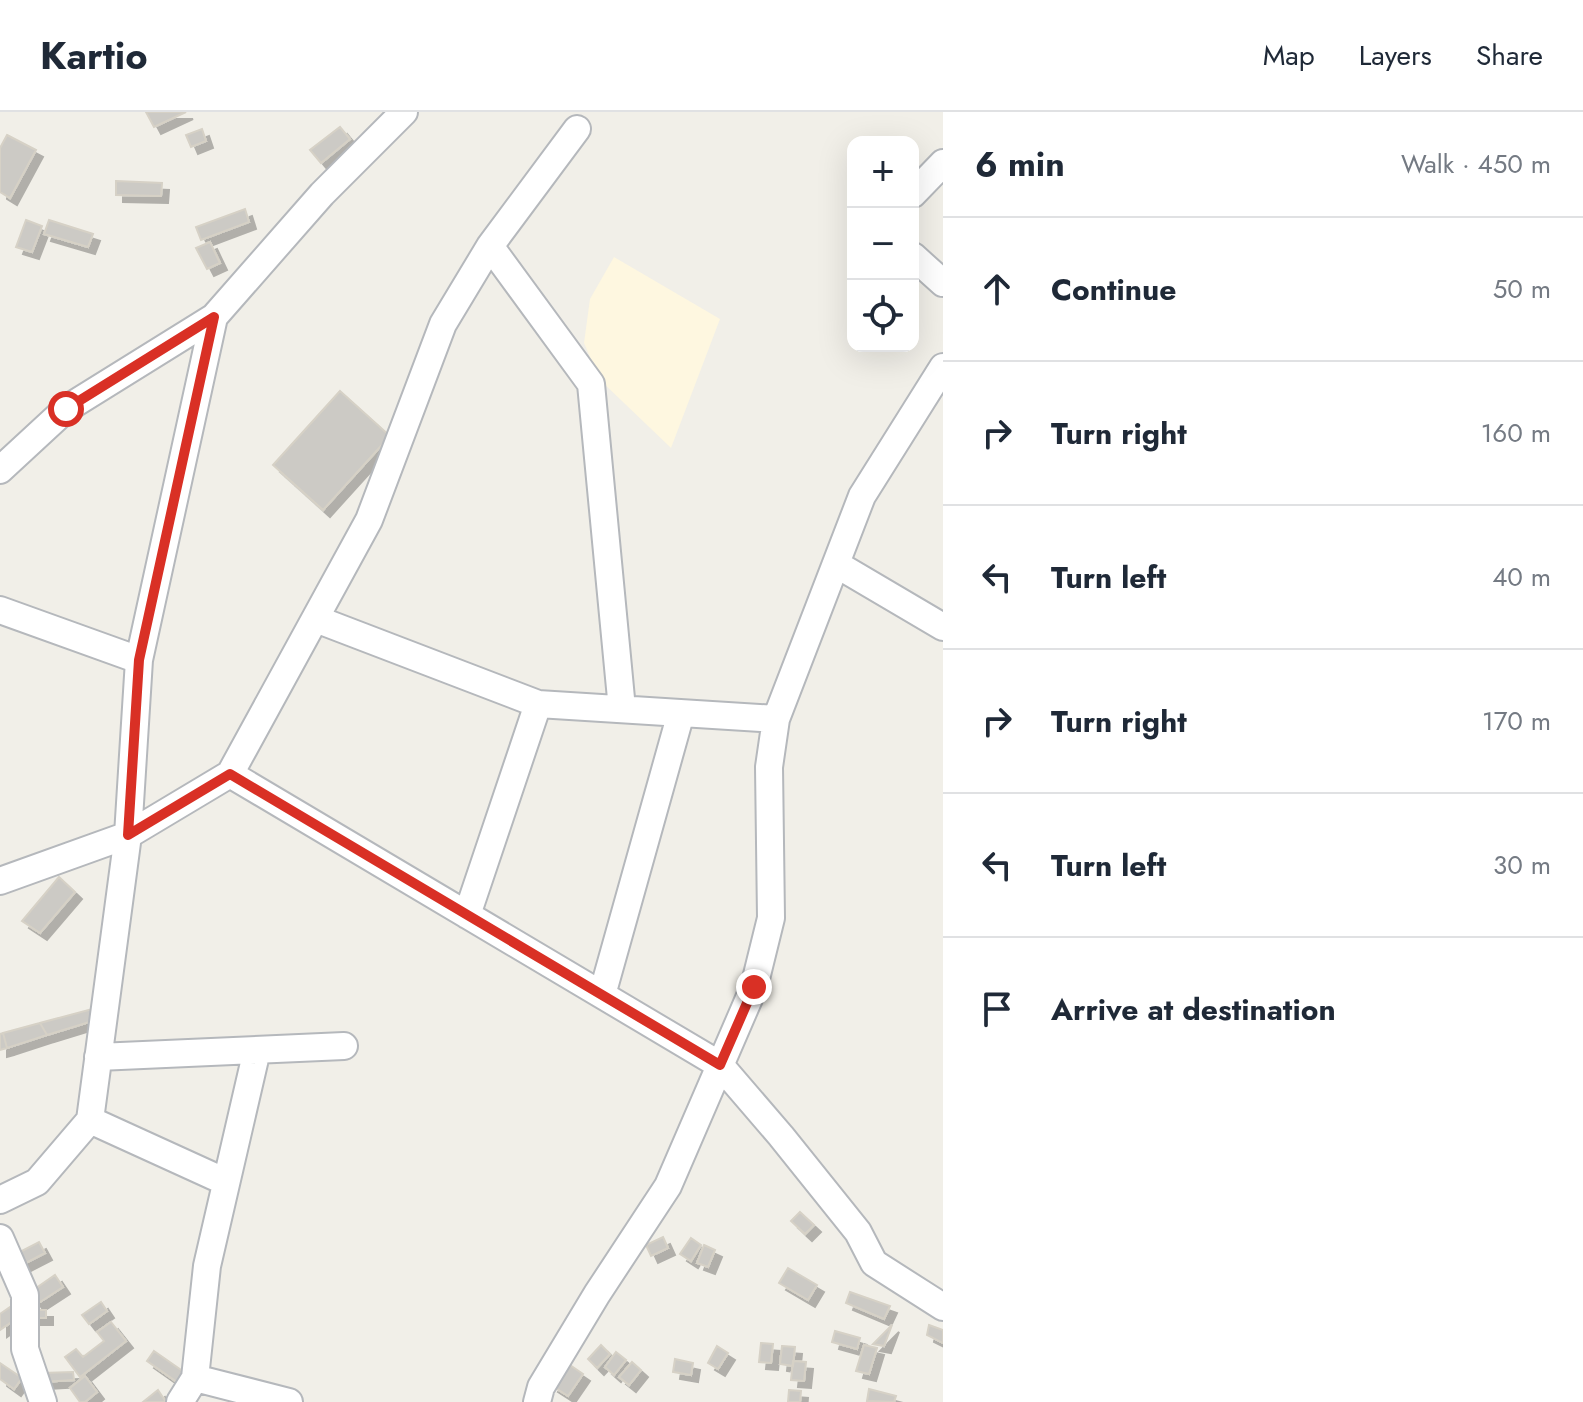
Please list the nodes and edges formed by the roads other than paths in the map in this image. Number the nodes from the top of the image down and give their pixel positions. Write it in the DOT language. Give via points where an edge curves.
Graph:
graph roads {
  1 [pos="404,112"];
  2 [pos="577,129"];
  3 [pos="943,163"];
  4 [pos="919,188"];
  5 [pos="490,246"];
  6 [pos="919,261"];
  7 [pos="943,283"];
  8 [pos="214,317"];
  9 [pos="943,367"];
  10 [pos="0,470"];
  11 [pos="836,564"];
  12 [pos="0,610"];
  13 [pos="316,619"];
  14 [pos="943,627"];
  15 [pos="139,660"];
  16 [pos="538,704"];
  17 [pos="622,709"];
  18 [pos="681,713"];
  19 [pos="776,719"];
  20 [pos="230,774"];
  21 [pos="128,835"];
  22 [pos="0,881"];
  23 [pos="467,915"];
  24 [pos="602,995"];
  25 [pos="344,1046"];
  26 [pos="257,1050"];
  27 [pos="98,1057"];
  28 [pos="720,1065"];
  29 [pos="90,1120"];
  30 [pos="226,1182"];
  31 [pos="0,1200"];
  32 [pos="0,1238"];
  33 [pos="943,1307"];
  34 [pos="195,1378"];
  35 [pos="43,1402"];
  36 [pos="180,1402"];
  37 [pos="289,1402"];
  38 [pos="537,1402"];
  1 -- 8 [label="street" via="322,194"];
  2 -- 5 [label="street"];
  3 -- 4 [label="street"];
  5 -- 13 [label="street" via="443,324 369,520"];
  5 -- 17 [label="street" via="591,384"];
  6 -- 7 [label="street"];
  8 -- 10 [label="street" via="66,409"];
  8 -- 15 [label="street"];
  9 -- 11 [label="street" via="862,496"];
  11 -- 14 [label="street"];
  11 -- 19 [label="street"];
  12 -- 15 [label="street"];
  13 -- 16 [label="street"];
  13 -- 20 [label="street"];
  15 -- 21 [label="street"];
  16 -- 17 [label="street"];
  16 -- 23 [label="street"];
  17 -- 18 [label="street"];
  18 -- 19 [label="street"];
  18 -- 24 [label="street"];
  19 -- 28 [label="street" via="769,767 771,918 754,987"];
  20 -- 21 [label="street"];
  20 -- 23 [label="street"];
  21 -- 22 [label="street"];
  21 -- 27 [label="street"];
  23 -- 24 [label="street"];
  24 -- 28 [label="street"];
  25 -- 26 [label="street"];
  26 -- 27 [label="street"];
  26 -- 30 [label="street"];
  27 -- 29 [label="street"];
  28 -- 33 [label="street" via="858,1232 874,1263"];
  28 -- 38 [label="street" via="668,1186 597,1294"];
  29 -- 30 [label="street"];
  29 -- 31 [label="street" via="37,1182"];
  30 -- 34 [label="street" via="207,1266"];
  32 -- 35 [label="street" via="25,1295 25,1349"];
  34 -- 36 [label="street"];
  34 -- 37 [label="street"];
}
